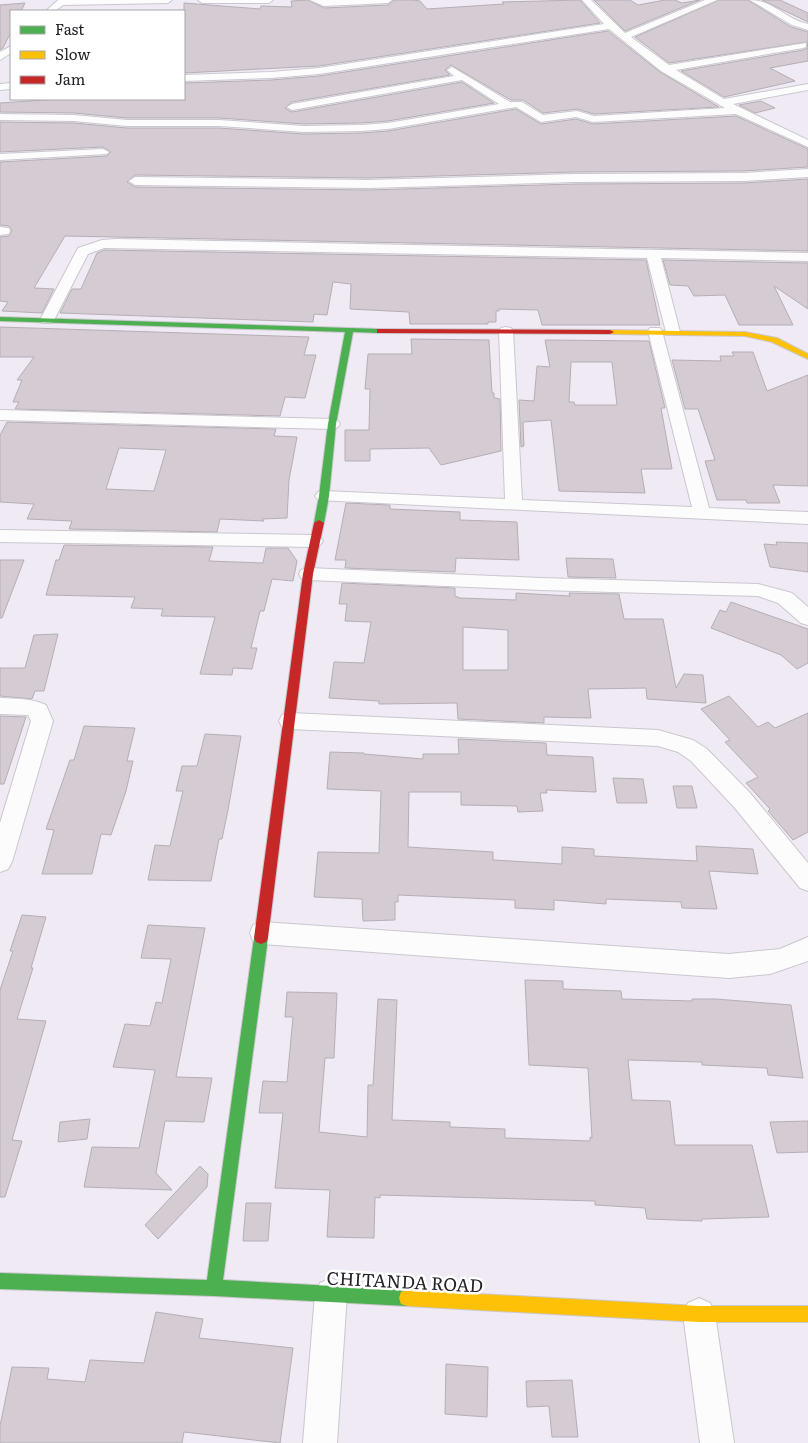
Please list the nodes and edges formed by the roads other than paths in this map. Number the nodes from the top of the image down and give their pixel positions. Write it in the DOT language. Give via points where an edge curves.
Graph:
graph roads {
  1 [pos="168,0"];
  2 [pos="202,0"];
  3 [pos="269,0"];
  4 [pos="314,0"];
  5 [pos="388,0"];
  6 [pos="586,0"];
  7 [pos="713,0"];
  8 [pos="755,0"];
  9 [pos="760,0"];
  10 [pos="51,10"];
  11 [pos="611,26"];
  12 [pos="808,27"];
  13 [pos="624,37"];
  14 [pos="803,45"];
  15 [pos="439,61"];
  16 [pos="665,69"];
  17 [pos="464,77"];
  18 [pos="185,78"];
  19 [pos="808,87"];
  20 [pos="721,102"];
  21 [pos="508,106"];
  22 [pos="292,107"];
  23 [pos="735,111"];
  24 [pos="0,117"];
  25 [pos="808,144"];
  26 [pos="103,152"];
  27 [pos="0,157"];
  28 [pos="808,172"];
  29 [pos="135,182"];
  30 [pos="653,254"];
  31 [pos="808,257"];
  32 [pos="0,319"];
  33 [pos="47,320"];
  34 [pos="349,331"];
  35 [pos="506,331"];
  36 [pos="655,331"];
  37 [pos="673,332"];
  38 [pos="808,358"];
  39 [pos="0,415"];
  40 [pos="332,424"];
  41 [pos="324,496"];
  42 [pos="514,504"];
  43 [pos="702,513"];
  44 [pos="808,518"];
  45 [pos="0,536"];
  46 [pos="314,541"];
  47 [pos="308,574"];
  48 [pos="808,618"];
  49 [pos="0,706"];
  50 [pos="290,721"];
  51 [pos="0,862"];
  52 [pos="808,881"];
  53 [pos="262,933"];
  54 [pos="808,948"];
  55 [pos="0,1281"];
  56 [pos="214,1288"];
  57 [pos="331,1294"];
  58 [pos="699,1314"];
  59 [pos="808,1314"];
  60 [pos="320,1443"];
  61 [pos="717,1443"];
  1 -- 10 [label="street" via="61,2"];
  2 -- 3 [label="street"];
  4 -- 5 [label="street"];
  6 -- 11 [label="street"];
  7 -- 13 [label="street"];
  8 -- 9 [label="street"];
  8 -- 12 [label="street" via="797,26"];
  11 -- 13 [label="street"];
  11 -- 15 [label="street"];
  13 -- 16 [label="street"];
  14 -- 16 [label="street"];
  15 -- 17 [label="street"];
  15 -- 18 [label="street" via="294,74"];
  16 -- 20 [label="street"];
  17 -- 21 [label="street"];
  17 -- 22 [label="street"];
  19 -- 20 [label="street"];
  20 -- 23 [label="street"];
  21 -- 23 [label="street" via="522,105 544,120 577,114 593,119"];
  21 -- 24 [label="street" via="361,128 304,129 219,123 127,123"];
  23 -- 25 [label="street"];
  26 -- 27 [label="street"];
  28 -- 29 [label="street" via="368,184"];
  30 -- 31 [label="street"];
  30 -- 33 [label="street" via="102,244 83,251"];
  30 -- 37 [label="street"];
  32 -- 33 [label="street"];
  33 -- 34 [label="street"];
  34 -- 35 [label="street"];
  34 -- 40 [label="street"];
  35 -- 36 [label="street"];
  35 -- 42 [label="street"];
  36 -- 37 [label="street"];
  36 -- 43 [label="street"];
  37 -- 38 [label="street" via="745,334 774,340"];
  39 -- 40 [label="street"];
  40 -- 41 [label="street"];
  41 -- 42 [label="street"];
  41 -- 46 [label="street"];
  42 -- 43 [label="street"];
  43 -- 44 [label="street"];
  45 -- 46 [label="street"];
  46 -- 47 [label="street"];
  47 -- 48 [label="street" via="758,590 785,598"];
  47 -- 50 [label="street"];
  49 -- 51 [label="street" via="31,707 39,711 42,721"];
  50 -- 52 [label="street" via="658,738 685,746 699,755 742,800"];
  50 -- 53 [label="street"];
  53 -- 54 [label="street" via="729,966 776,962 796,956"];
  53 -- 56 [label="street"];
  55 -- 56 [label="street, CHITANDA ROAD"];
  56 -- 57 [label="street, CHITANDA ROAD"];
  57 -- 58 [label="street, CHITANDA ROAD"];
  57 -- 60 [label="street"];
  58 -- 59 [label="street, CHITANDA ROAD"];
  58 -- 61 [label="street"];
}
